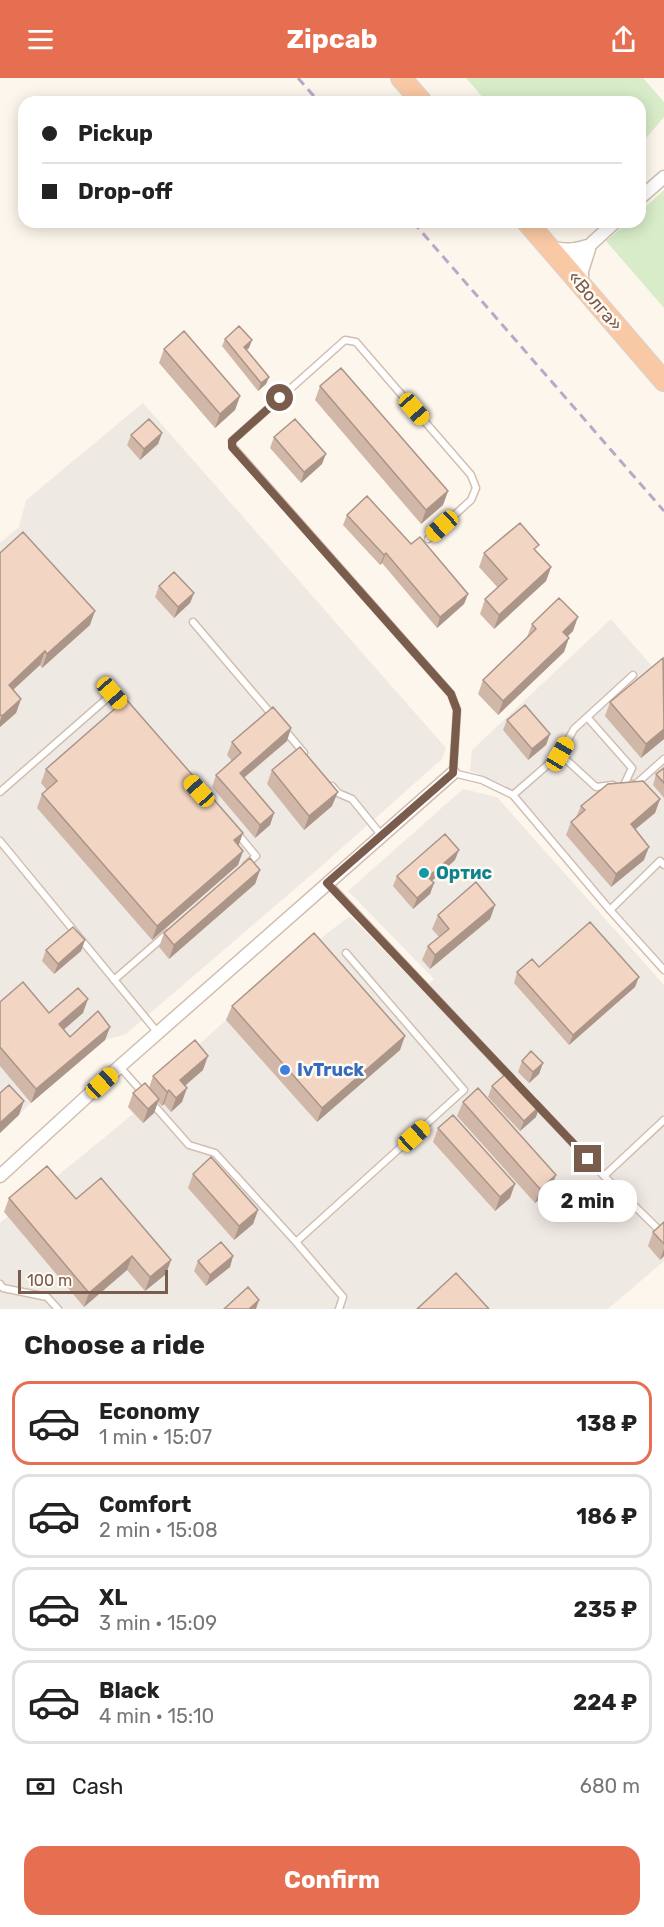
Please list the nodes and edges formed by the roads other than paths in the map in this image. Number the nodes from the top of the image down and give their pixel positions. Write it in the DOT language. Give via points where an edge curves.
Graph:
graph roads {
  1 [pos="401,78"];
  2 [pos="417,96"];
  3 [pos="664,177"];
  4 [pos="646,193"];
  5 [pos="531,228"];
  6 [pos="609,228"];
  7 [pos="591,245"];
  8 [pos="548,247"];
  9 [pos="566,267"];
  10 [pos="582,285"];
  11 [pos="664,381"];
  12 [pos="428,539"];
  13 [pos="193,622"];
  14 [pos="633,675"];
  15 [pos="128,711"];
  16 [pos="587,717"];
  17 [pos="560,754"];
  18 [pos="307,757"];
  19 [pos="664,759"];
  20 [pos="453,773"];
  21 [pos="330,784"];
  22 [pos="624,785"];
  23 [pos="0,792"];
  24 [pos="513,795"];
  25 [pos="234,830"];
  26 [pos="382,836"];
  27 [pos="0,841"];
  28 [pos="664,866"];
  29 [pos="238,871"];
  30 [pos="327,883"];
  31 [pos="610,910"];
  32 [pos="176,925"];
  33 [pos="346,953"];
  34 [pos="664,970"];
  35 [pos="114,980"];
  36 [pos="158,1033"];
  37 [pos="119,1067"];
  38 [pos="514,1081"];
  39 [pos="531,1099"];
  40 [pos="664,1120"];
  41 [pos="0,1176"];
  42 [pos="604,1176"];
  43 [pos="656,1227"];
  44 [pos="296,1242"];
  45 [pos="0,1284"];
  46 [pos="58,1309"];
  47 [pos="339,1309"];
  1 -- 2 [label="highway"];
  3 -- 4 [label="street"];
  5 -- 8 [label="highway, «Волга»"];
  6 -- 7 [label="street"];
  7 -- 8 [label="street" via="574,250"];
  7 -- 9 [label="street"];
  7 -- 10 [label="street"];
  8 -- 9 [label="highway, «Волга»"];
  9 -- 10 [label="highway, «Волга»"];
  10 -- 11 [label="highway, «Волга»"];
  12 -- 20 [label="lane" via="471,500 476,488 471,476 356,342 345,340 232,441 232,447 451,694 457,710"];
  13 -- 18 [label="lane"];
  14 -- 16 [label="lane"];
  15 -- 23 [label="lane" via="112,693"];
  16 -- 17 [label="lane" via="574,729"];
  16 -- 22 [label="lane" via="632,768"];
  17 -- 22 [label="lane" via="596,787"];
  17 -- 24 [label="lane"];
  19 -- 22 [label="lane" via="636,784"];
  20 -- 24 [label="lane" via="482,780"];
  20 -- 26 [label="street"];
  21 -- 26 [label="lane" via="352,799"];
  24 -- 31 [label="lane"];
  25 -- 29 [label="lane" via="256,856"];
  26 -- 30 [label="street"];
  27 -- 35 [label="lane"];
  28 -- 31 [label="lane" via="660,861"];
  30 -- 36 [label="street"];
  30 -- 38 [label="lane"];
  31 -- 34 [label="lane"];
  32 -- 35 [label="lane"];
  33 -- 44 [label="lane" via="464,1090"];
  35 -- 36 [label="lane"];
  36 -- 37 [label="street"];
  37 -- 41 [label="street"];
  37 -- 44 [label="lane" via="189,1145 215,1153"];
  39 -- 42 [label="lane"];
  40 -- 42 [label="lane"];
  42 -- 43 [label="lane"];
  44 -- 47 [label="lane" via="343,1297"];
  45 -- 46 [label="lane" via="3,1288 47,1297"];
}
